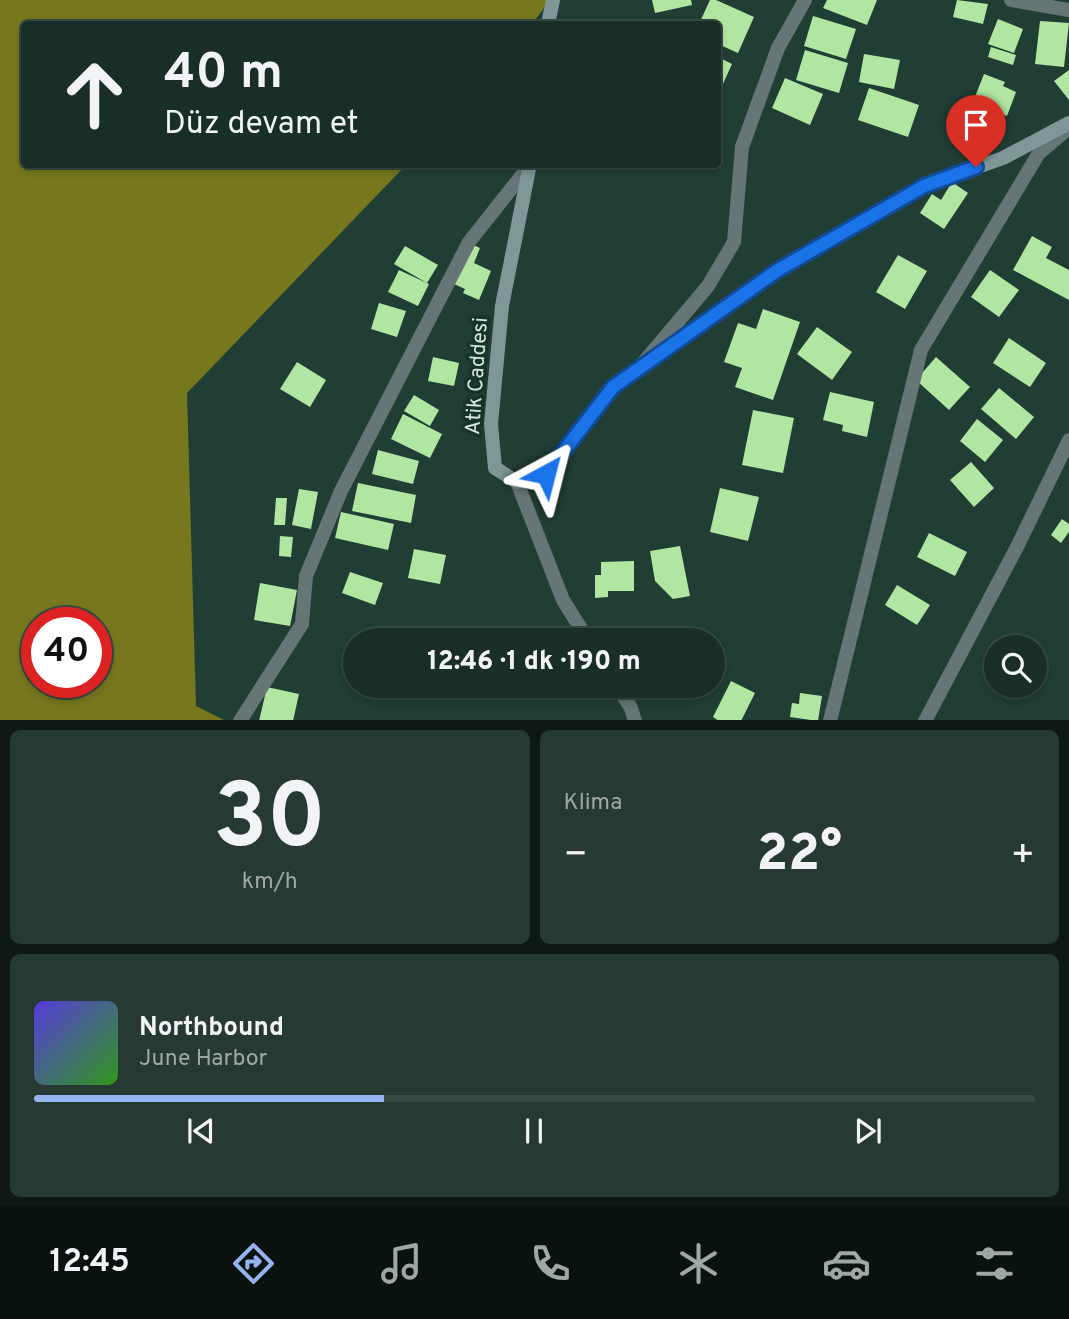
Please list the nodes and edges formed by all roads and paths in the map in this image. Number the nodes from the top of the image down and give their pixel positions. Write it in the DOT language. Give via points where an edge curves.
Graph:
graph roads {
  1 [pos="553,0"];
  2 [pos="805,0"];
  3 [pos="1011,0"];
  4 [pos="1067,6"];
  5 [pos="549,21"];
  6 [pos="1069,125"];
  7 [pos="527,168"];
  8 [pos="529,168"];
  9 [pos="634,373"];
  10 [pos="1069,440"];
  11 [pos="517,482"];
  12 [pos="580,628"];
  13 [pos="625,698"];
  14 [pos="240,720"];
  15 [pos="635,720"];
  16 [pos="830,720"];
  17 [pos="925,720"];
  1 -- 5 [label="street"];
  2 -- 9 [label="street" via="778,48 742,147 734,242 708,286"];
  3 -- 4 [label="street"];
  6 -- 9 [label="street" via="1003,158 924,186 778,270"];
  6 -- 16 [label="street" via="1039,153 921,350"];
  7 -- 14 [label="street" via="469,242 341,491 306,576 302,624"];
  8 -- 11 [label="street, Atik Caddesi" via="502,306 491,424 495,468"];
  9 -- 11 [label="street" via="613,387 546,474"];
  10 -- 17 [label="street"];
  11 -- 12 [label="street" via="563,600"];
  13 -- 15 [label="street"];
}
